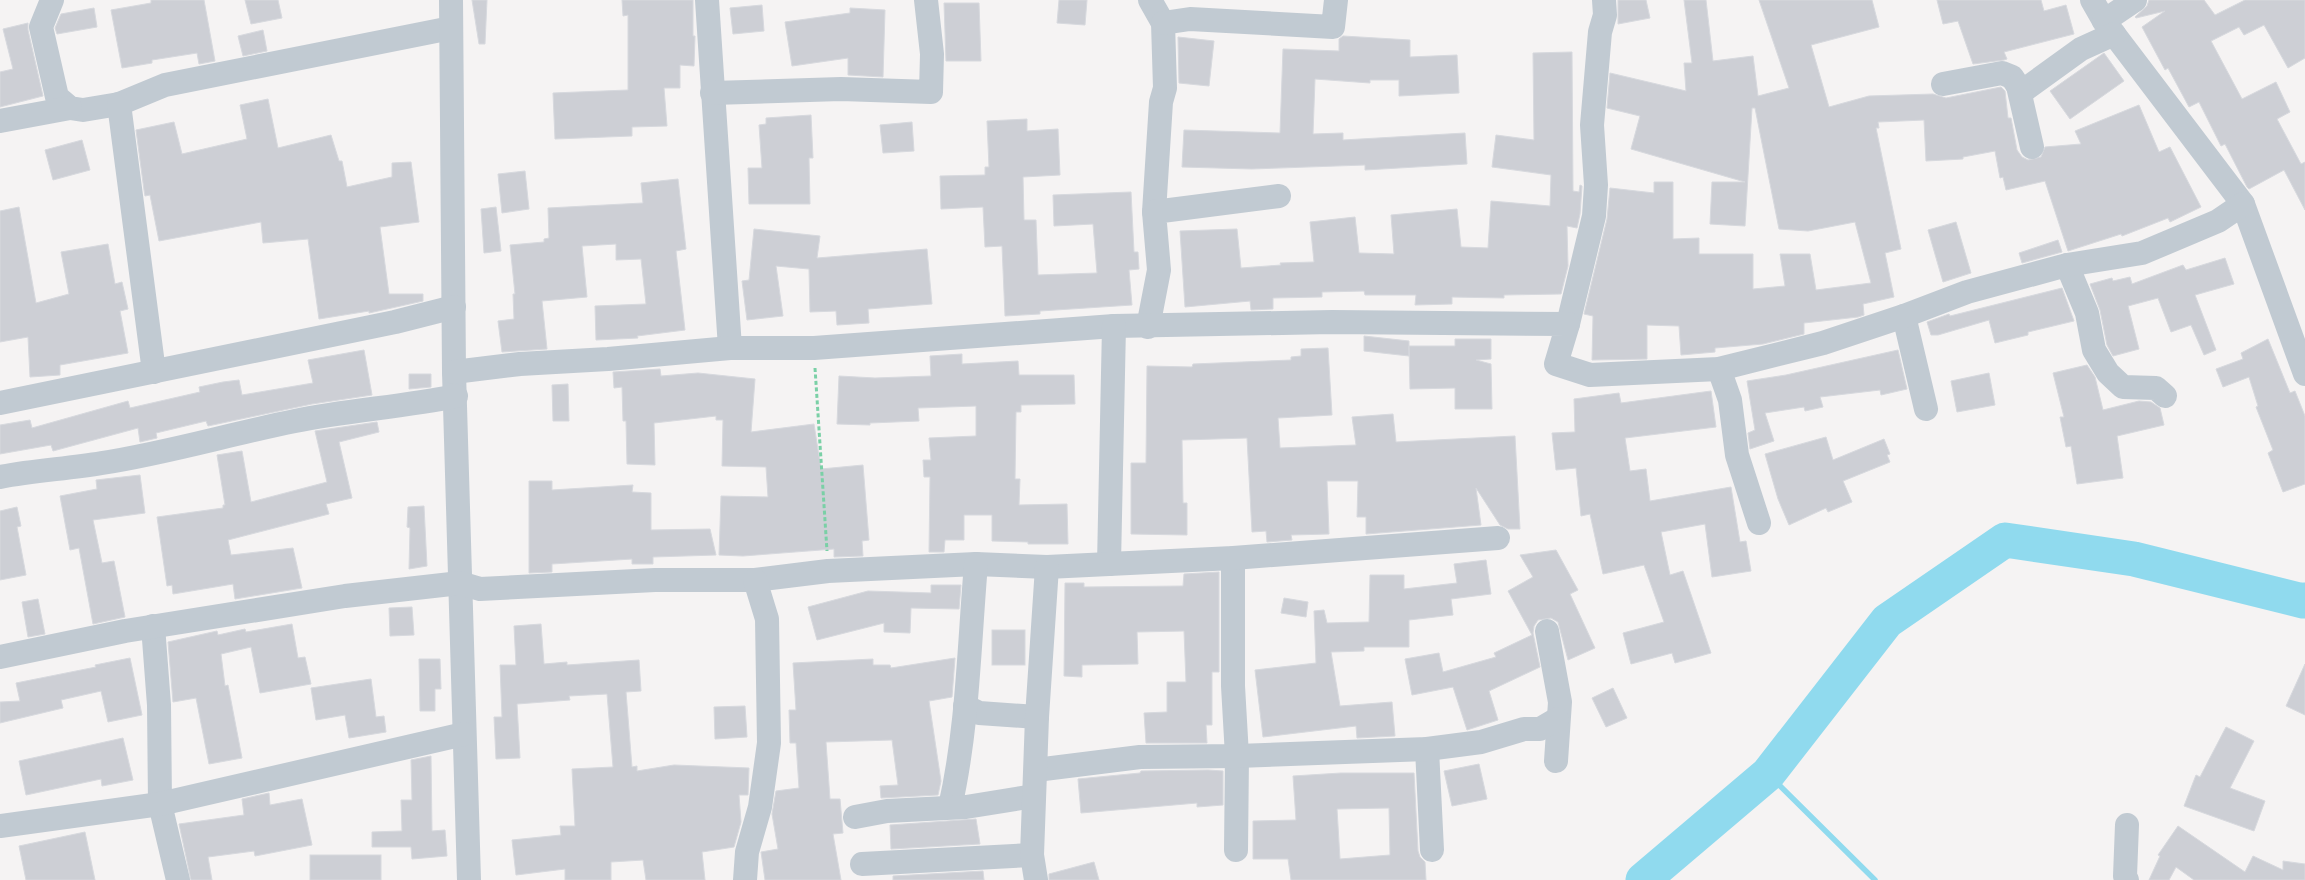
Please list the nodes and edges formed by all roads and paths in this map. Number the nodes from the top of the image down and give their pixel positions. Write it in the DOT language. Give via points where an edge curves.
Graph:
graph roads {
  1 [pos="52,0"];
  2 [pos="451,0"];
  3 [pos="708,0"];
  4 [pos="926,0"];
  5 [pos="1150,0"];
  6 [pos="1336,0"];
  7 [pos="1604,0"];
  8 [pos="2092,0"];
  9 [pos="2135,0"];
  10 [pos="1163,23"];
  11 [pos="2109,27"];
  12 [pos="451,28"];
  13 [pos="1943,84"];
  14 [pos="2018,86"];
  15 [pos="712,93"];
  16 [pos="119,104"];
  17 [pos="70,108"];
  18 [pos="0,121"];
  19 [pos="2032,147"];
  20 [pos="1280,196"];
  21 [pos="2243,204"];
  22 [pos="1154,212"];
  23 [pos="2067,265"];
  24 [pos="454,307"];
  25 [pos="1904,316"];
  26 [pos="1568,324"];
  27 [pos="1114,326"];
  28 [pos="1148,327"];
  29 [pos="730,348"];
  30 [pos="814,348"];
  31 [pos="2300,348"];
  32 [pos="1719,369"];
  33 [pos="154,372"];
  34 [pos="454,372"];
  35 [pos="2305,374"];
  36 [pos="456,396"];
  37 [pos="2164,396"];
  38 [pos="0,403"];
  39 [pos="1926,409"];
  40 [pos="0,477"];
  41 [pos="1759,523"];
  42 [pos="1498,538"];
  43 [pos="1233,558"];
  44 [pos="976,564"];
  45 [pos="1109,564"];
  46 [pos="1047,567"];
  47 [pos="828,572"];
  48 [pos="756,580"];
  49 [pos="460,583"];
  50 [pos="153,626"];
  51 [pos="1547,632"];
  52 [pos="0,657"];
  53 [pos="965,706"];
  54 [pos="1037,717"];
  55 [pos="1558,719"];
  56 [pos="464,734"];
  57 [pos="1427,749"];
  58 [pos="1237,756"];
  59 [pos="1556,761"];
  60 [pos="1036,770"];
  61 [pos="1034,796"];
  62 [pos="160,804"];
  63 [pos="950,808"];
  64 [pos="855,817"];
  65 [pos="2127,825"];
  66 [pos="0,826"];
  67 [pos="1236,850"];
  68 [pos="1432,850"];
  69 [pos="1032,855"];
  70 [pos="862,864"];
  71 [pos="178,880"];
  72 [pos="468,880"];
  73 [pos="745,880"];
  74 [pos="1036,880"];
  75 [pos="2127,880"];
  1 -- 17 [label="street" via="41,27 57,97"];
  2 -- 12 [label="street"];
  3 -- 15 [label="street"];
  4 -- 15 [label="street" via="932,54 931,92 840,89"];
  5 -- 10 [label="street"];
  6 -- 10 [label="street" via="1333,27 1190,19"];
  7 -- 26 [label="street" via="1592,125 1596,185 1594,216"];
  8 -- 11 [label="street"];
  9 -- 11 [label="street"];
  10 -- 22 [label="street" via="1165,88 1160,102"];
  11 -- 14 [label="street" via="2027,88"];
  11 -- 21 [label="street"];
  12 -- 16 [label="street" via="165,85"];
  12 -- 24 [label="street"];
  13 -- 14 [label="street" via="2002,74 2012,77"];
  14 -- 19 [label="street"];
  15 -- 29 [label="street"];
  16 -- 17 [label="street" via="83,110"];
  16 -- 33 [label="street"];
  17 -- 18 [label="street"];
  20 -- 22 [label="street"];
  21 -- 23 [label="street" via="2218,221 2142,253"];
  21 -- 31 [label="street"];
  22 -- 28 [label="street" via="1159,270"];
  23 -- 25 [label="street" via="1967,292"];
  23 -- 37 [label="street" via="2087,313 2094,350 2108,373 2123,387 2156,388"];
  24 -- 33 [label="street"];
  24 -- 34 [label="street"];
  25 -- 32 [label="street" via="1823,343"];
  25 -- 39 [label="street"];
  26 -- 28 [label="street" via="1332,322"];
  26 -- 32 [label="street" via="1556,364 1590,375"];
  27 -- 28 [label="street"];
  27 -- 30 [label="street"];
  27 -- 45 [label="street"];
  29 -- 30 [label="street"];
  29 -- 34 [label="street"];
  30 -- 47 [label="path"];
  31 -- 35 [label="street"];
  32 -- 41 [label="street" via="1730,400 1737,455"];
  33 -- 38 [label="street"];
  34 -- 36 [label="street"];
  36 -- 40 [label="street" via="296,421 102,463"];
  36 -- 49 [label="street"];
  42 -- 43 [label="street"];
  43 -- 45 [label="street"];
  43 -- 58 [label="street" via="1233,686"];
  44 -- 46 [label="street"];
  44 -- 47 [label="street"];
  44 -- 53 [label="street"];
  45 -- 46 [label="street"];
  46 -- 54 [label="street"];
  47 -- 48 [label="street"];
  48 -- 49 [label="street" via="655,580 480,589"];
  48 -- 73 [label="street" via="767,619 769,743 760,807 747,852"];
  49 -- 50 [label="street" via="345,596"];
  49 -- 56 [label="street"];
  50 -- 52 [label="street"];
  50 -- 62 [label="street" via="159,705"];
  51 -- 55 [label="street" via="1560,702"];
  53 -- 54 [label="street" via="980,713"];
  53 -- 63 [label="street"];
  54 -- 60 [label="street"];
  55 -- 57 [label="street" via="1540,729 1524,729 1481,742"];
  55 -- 59 [label="street"];
  56 -- 62 [label="street"];
  56 -- 72 [label="street"];
  57 -- 58 [label="street"];
  57 -- 68 [label="street"];
  58 -- 60 [label="street" via="1140,757"];
  58 -- 67 [label="street"];
  60 -- 61 [label="street"];
  61 -- 63 [label="street"];
  61 -- 69 [label="street"];
  62 -- 66 [label="street"];
  62 -- 71 [label="street"];
  63 -- 64 [label="street" via="887,811"];
  65 -- 75 [label="street" via="2124,876"];
  69 -- 70 [label="street"];
  69 -- 74 [label="street"];
}
